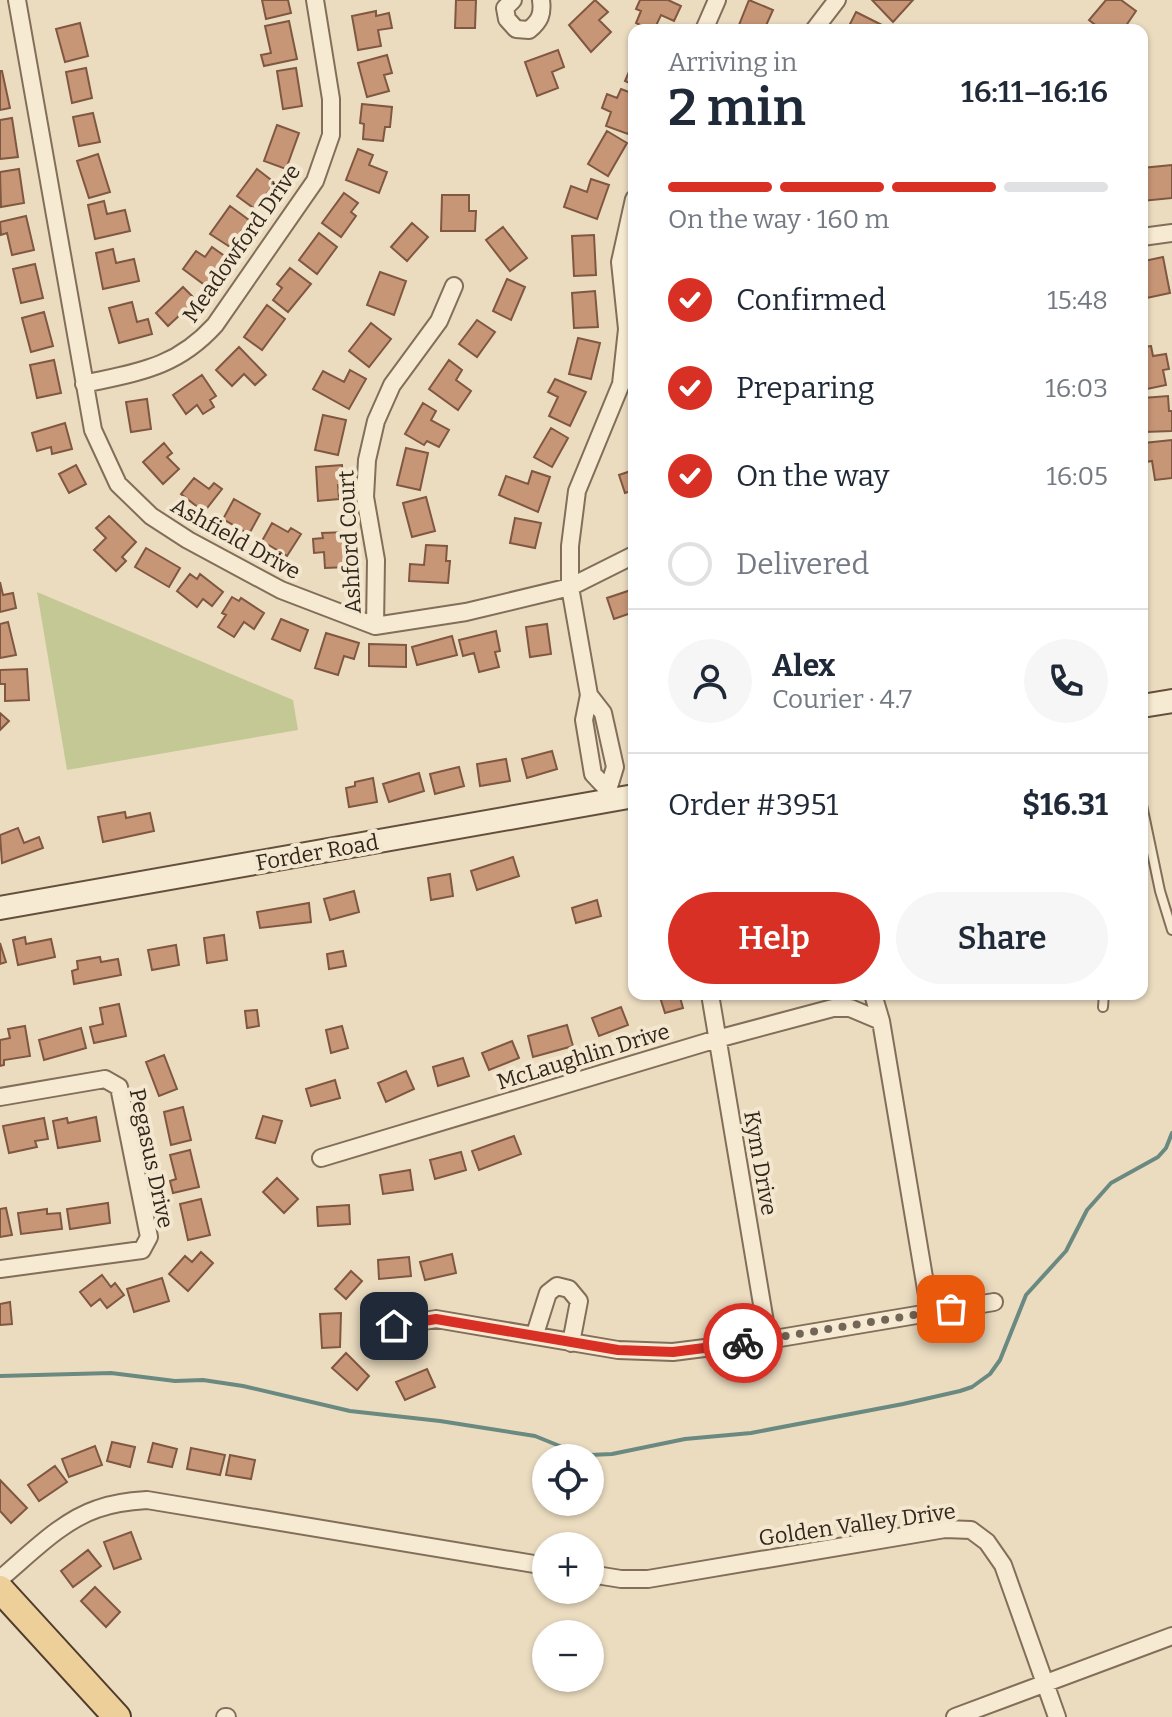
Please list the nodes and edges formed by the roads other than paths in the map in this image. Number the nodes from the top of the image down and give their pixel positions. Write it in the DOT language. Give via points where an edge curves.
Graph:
graph roads {
  1 [pos="17,0"];
  2 [pos="315,0"];
  3 [pos="513,0"];
  4 [pos="541,0"];
  5 [pos="717,0"];
  6 [pos="837,0"];
  7 [pos="707,24"];
  8 [pos="819,24"];
  9 [pos="628,226"];
  10 [pos="1172,233"];
  11 [pos="1148,236"];
  12 [pos="454,286"];
  13 [pos="84,384"];
  14 [pos="628,558"];
  15 [pos="570,587"];
  16 [pos="375,626"];
  17 [pos="1172,701"];
  18 [pos="1148,705"];
  19 [pos="609,795"];
  20 [pos="628,796"];
  21 [pos="1148,834"];
  22 [pos="0,908"];
  23 [pos="1172,930"];
  24 [pos="711,1000"];
  25 [pos="875,1000"];
  26 [pos="1104,1000"];
  27 [pos="838,1001"];
  28 [pos="1103,1007"];
  29 [pos="881,1021"];
  30 [pos="717,1039"];
  31 [pos="0,1097"];
  32 [pos="321,1158"];
  33 [pos="0,1269"];
  34 [pos="994,1302"];
  35 [pos="930,1313"];
  36 [pos="394,1326"];
  37 [pos="535,1334"];
  38 [pos="768,1340"];
  39 [pos="571,1343"];
  40 [pos="532,1564"];
  41 [pos="604,1576"];
  42 [pos="0,1579"];
  43 [pos="0,1589"];
  44 [pos="1172,1636"];
  45 [pos="1045,1683"];
  46 [pos="117,1717"];
  47 [pos="955,1717"];
  48 [pos="1057,1717"];
  1 -- 13 [label="street, Ashfield Drive"];
  2 -- 13 [label="street, Meadowford Drive" via="331,99 331,135 315,181 202,339 163,365"];
  3 -- 4 [label="street" via="505,8 507,19 516,29 529,30 539,22"];
  5 -- 7 [label="street"];
  6 -- 8 [label="street"];
  9 -- 15 [label="street" via="620,262 627,329 621,384 577,491"];
  10 -- 11 [label="street"];
  12 -- 16 [label="street, Ashford Court" via="439,321 392,385 376,421 365,497 376,560"];
  13 -- 16 [label="street, Ashfield Drive" via="93,430 118,484 151,516 281,590"];
  14 -- 15 [label="street, Ashfield Drive"];
  15 -- 16 [label="street, Ashfield Drive" via="466,612"];
  15 -- 19 [label="street" via="589,695 584,720 593,774"];
  17 -- 18 [label="main road"];
  19 -- 20 [label="main road, Forder Road"];
  19 -- 22 [label="main road, Forder Road"];
  21 -- 23 [label="lane"];
  24 -- 30 [label="street, Kym Drive"];
  25 -- 29 [label="street"];
  26 -- 28 [label="lane"];
  27 -- 29 [label="street, McLaughlin Drive"];
  27 -- 30 [label="street, McLaughlin Drive"];
  29 -- 35 [label="street"];
  30 -- 32 [label="street, McLaughlin Drive"];
  30 -- 38 [label="street, Kym Drive"];
  31 -- 33 [label="street, Pegasus Drive" via="105,1079 119,1087 149,1237 142,1250"];
  34 -- 35 [label="street"];
  35 -- 38 [label="street"];
  36 -- 37 [label="street" via="436,1319"];
  37 -- 39 [label="street"];
  37 -- 39 [label="street" via="548,1293 557,1286 569,1289 579,1301"];
  38 -- 39 [label="street" via="673,1352"];
  40 -- 42 [label="street" via="147,1500 83,1515"];
  41 -- 45 [label="street, Golden Valley Drive" via="648,1579 945,1529 971,1530 1003,1565"];
  43 -- 46 [label="main road"];
  44 -- 45 [label="street"];
  45 -- 47 [label="street"];
  45 -- 48 [label="street, Golden Valley Drive"];
}
